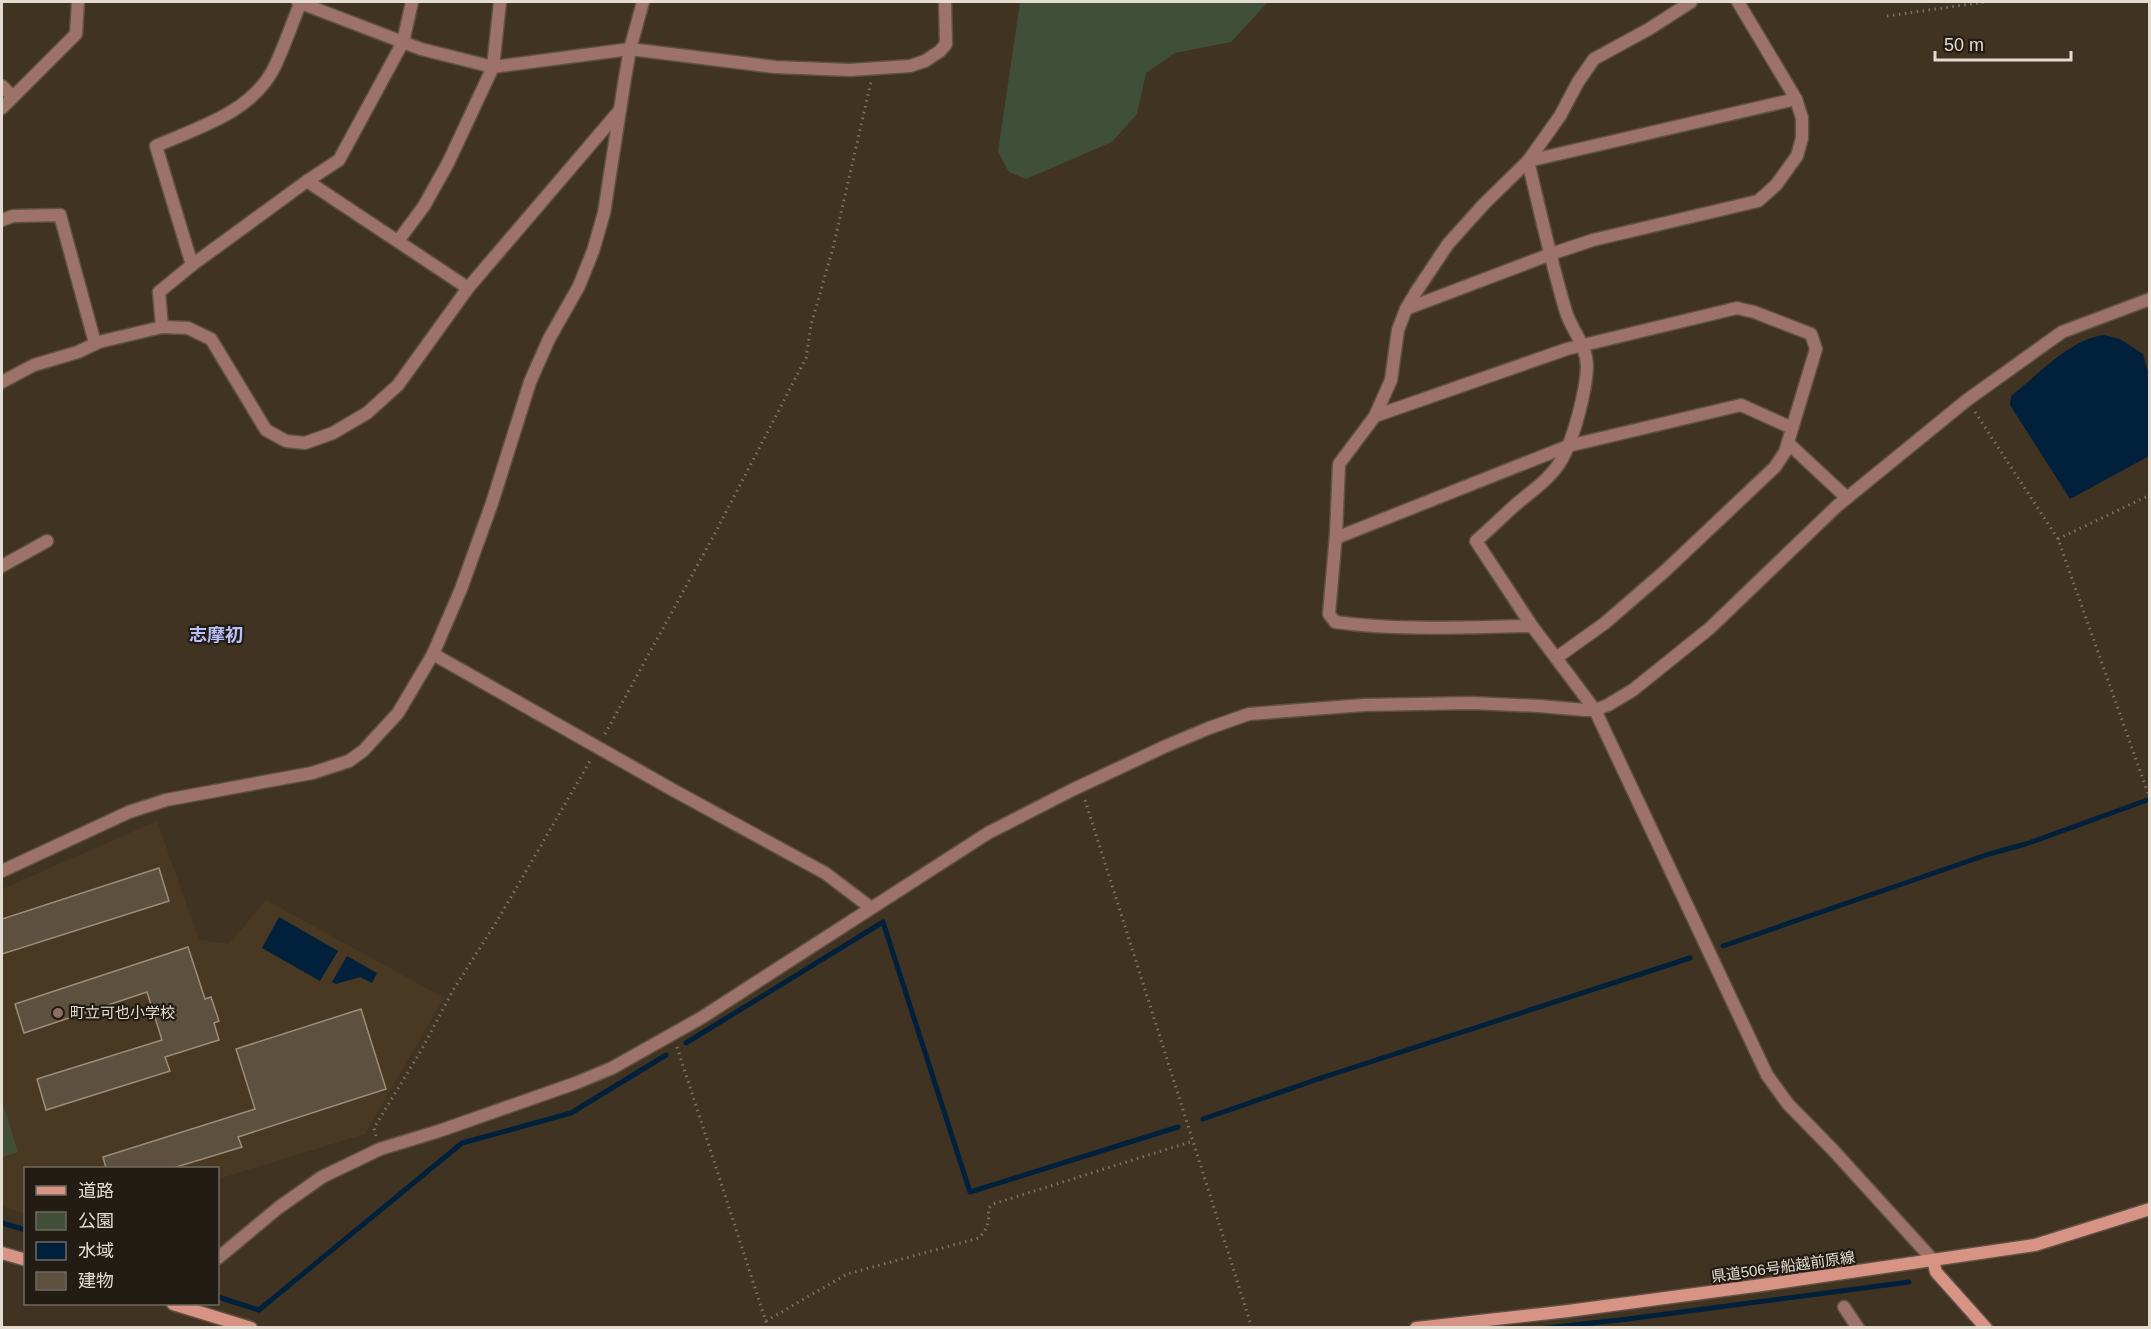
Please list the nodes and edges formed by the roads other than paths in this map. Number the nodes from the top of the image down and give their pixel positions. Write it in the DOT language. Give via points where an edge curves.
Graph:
graph roads {
  1 [pos="78,2"];
  2 [pos="300,2"];
  3 [pos="412,2"];
  4 [pos="500,2"];
  5 [pos="643,2"];
  6 [pos="945,2"];
  7 [pos="1692,2"];
  8 [pos="1738,2"];
  9 [pos="403,42"];
  10 [pos="630,50"];
  11 [pos="493,67"];
  12 [pos="2,86"];
  13 [pos="13,97"];
  14 [pos="1796,99"];
  15 [pos="2,108"];
  16 [pos="621,109"];
  17 [pos="1528,161"];
  18 [pos="307,181"];
  19 [pos="2,220"];
  20 [pos="398,242"];
  21 [pos="1551,254"];
  22 [pos="192,264"];
  23 [pos="468,288"];
  24 [pos="2150,299"];
  25 [pos="1406,309"];
  26 [pos="162,327"];
  27 [pos="95,343"];
  28 [pos="1584,346"];
  29 [pos="2,382"];
  30 [pos="1375,416"];
  31 [pos="1792,428"];
  32 [pos="1788,443"];
  33 [pos="1568,446"];
  34 [pos="1847,498"];
  35 [pos="1336,538"];
  36 [pos="46,541"];
  37 [pos="2,566"];
  38 [pos="1532,626"];
  39 [pos="433,654"];
  40 [pos="1556,657"];
  41 [pos="1595,710"];
  42 [pos="2,871"];
  43 [pos="870,907"];
  44 [pos="2150,1209"];
  45 [pos="2,1253"];
  46 [pos="219,1257"];
  47 [pos="24,1259"];
  48 [pos="1933,1260"];
  49 [pos="181,1305"];
  50 [pos="1844,1307"];
  51 [pos="251,1328"];
  52 [pos="1416,1328"];
  53 [pos="1858,1328"];
  54 [pos="1986,1328"];
  1 -- 13 [label="street" via="76,34"];
  2 -- 9 [label="street"];
  2 -- 22 [label="street" via="274,67 260,88 218,120 156,146"];
  3 -- 9 [label="street"];
  4 -- 11 [label="street"];
  5 -- 10 [label="street"];
  6 -- 10 [label="street" via="946,44 910,66 840,70 775,67"];
  7 -- 17 [label="street" via="1594,59"];
  8 -- 14 [label="street"];
  9 -- 11 [label="street"];
  9 -- 18 [label="street" via="339,160"];
  10 -- 11 [label="street"];
  10 -- 16 [label="street"];
  11 -- 20 [label="street" via="448,163"];
  12 -- 13 [label="street"];
  13 -- 15 [label="street"];
  14 -- 17 [label="street"];
  14 -- 21 [label="street" via="1802,118 1797,156 1776,185 1758,201"];
  16 -- 23 [label="street"];
  16 -- 39 [label="street" via="604,213 593,251 530,382 478,544"];
  17 -- 21 [label="street"];
  17 -- 25 [label="street" via="1448,244"];
  18 -- 20 [label="street"];
  18 -- 22 [label="street"];
  19 -- 27 [label="street" via="13,216 60,215"];
  20 -- 23 [label="street"];
  21 -- 25 [label="street"];
  21 -- 28 [label="street" via="1568,317"];
  22 -- 26 [label="street" via="159,292"];
  23 -- 26 [label="street" via="398,385 367,413 333,433 305,442 286,441 266,430 211,339 188,328"];
  24 -- 34 [label="street" via="2062,332 1967,400"];
  25 -- 30 [label="street" via="1398,330 1391,380"];
  26 -- 27 [label="street"];
  27 -- 29 [label="street" via="34,365"];
  28 -- 30 [label="street"];
  28 -- 31 [label="street" via="1737,308 1796,327 1811,334 1816,349"];
  28 -- 33 [label="street" via="1587,367 1583,393"];
  30 -- 35 [label="street" via="1339,464"];
  31 -- 32 [label="street"];
  31 -- 33 [label="street" via="1741,405"];
  32 -- 34 [label="street"];
  32 -- 40 [label="street" via="1775,467 1665,571 1605,623"];
  33 -- 35 [label="street"];
  33 -- 38 [label="street" via="1544,483 1476,541"];
  34 -- 41 [label="street" via="1710,628 1633,690"];
  35 -- 38 [label="street" via="1329,614 1335,622 1422,627"];
  36 -- 37 [label="street"];
  38 -- 40 [label="street"];
  39 -- 42 [label="street" via="398,713 369,746 349,761 312,773 166,800 129,812"];
  39 -- 43 [label="street" via="825,873"];
  40 -- 41 [label="street"];
  41 -- 43 [label="street" via="1409,704 1249,714 1166,746 1080,786 988,833"];
  41 -- 48 [label="street" via="1767,1075 1788,1104"];
  43 -- 46 [label="street" via="746,989 612,1068 380,1149 322,1177"];
  44 -- 48 [label="main road, 県道506号船越前原線" via="2035,1245"];
  45 -- 47 [label="main road"];
  48 -- 52 [label="main road, 県道506号船越前原線"];
  48 -- 54 [label="main road" via="1936,1272"];
  49 -- 51 [label="main road"];
  50 -- 53 [label="street"];
}
